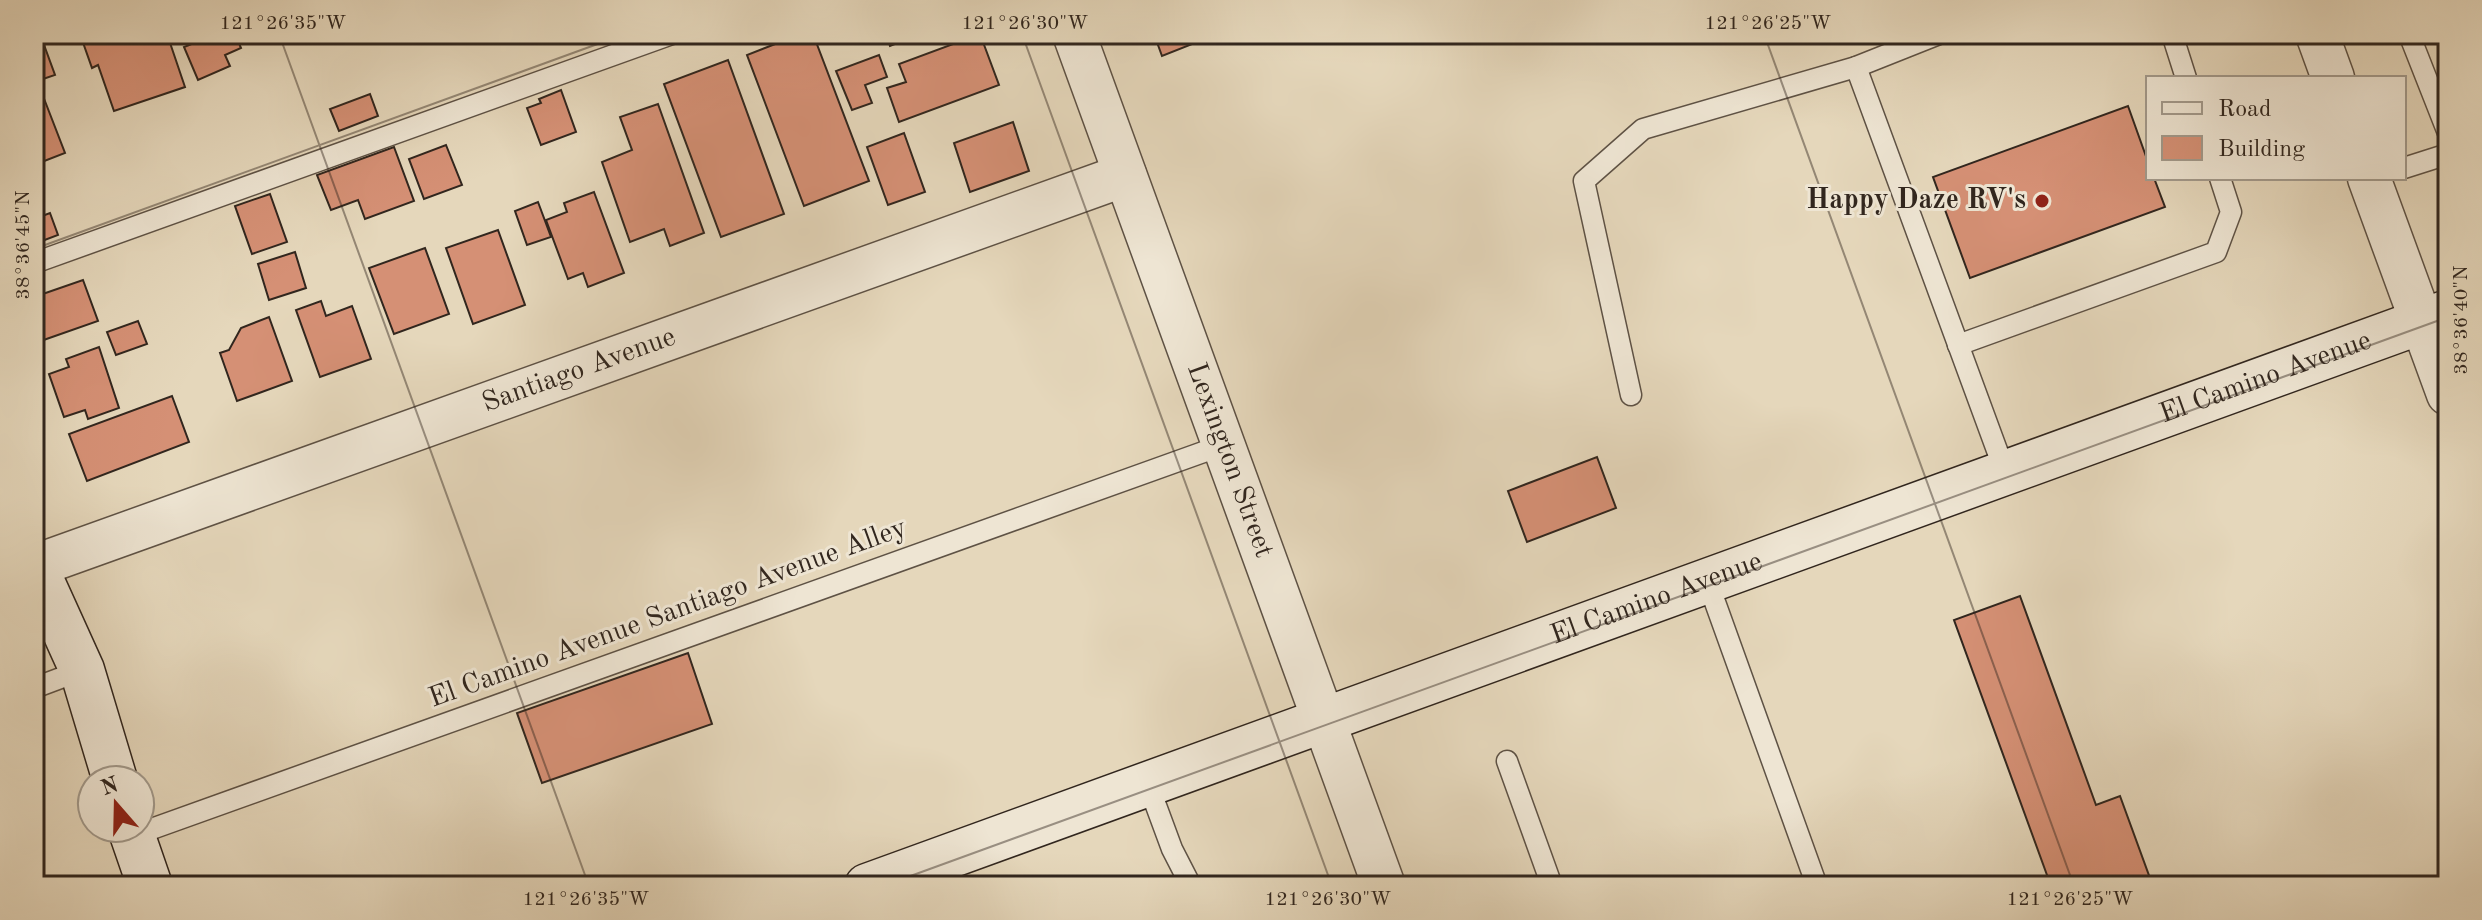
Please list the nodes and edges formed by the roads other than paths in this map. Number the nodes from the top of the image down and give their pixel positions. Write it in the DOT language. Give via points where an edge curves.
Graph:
graph roads {
  1 [pos="672,34"];
  2 [pos="1074,34"];
  3 [pos="1939,34"];
  4 [pos="2172,34"];
  5 [pos="2317,34"];
  6 [pos="2409,34"];
  7 [pos="1856,67"];
  8 [pos="2185,76"];
  9 [pos="2332,76"];
  10 [pos="2448,133"];
  11 [pos="2448,154"];
  12 [pos="2406,167"];
  13 [pos="1125,175"];
  14 [pos="2221,180"];
  15 [pos="2372,180"];
  16 [pos="34,263"];
  17 [pos="2435,317"];
  18 [pos="1958,345"];
  19 [pos="2448,394"];
  20 [pos="1631,395"];
  21 [pos="1223,445"];
  22 [pos="2005,472"];
  23 [pos="34,565"];
  24 [pos="1707,580"];
  25 [pos="82,670"];
  26 [pos="34,688"];
  27 [pos="1323,720"];
  28 [pos="1507,761"];
  29 [pos="110,764"];
  30 [pos="1148,784"];
  31 [pos="156,823"];
  32 [pos="135,844"];
  33 [pos="150,886"];
  34 [pos="867,886"];
  35 [pos="1191,886"];
  36 [pos="1384,886"];
  37 [pos="1552,886"];
  38 [pos="1817,886"];
  1 -- 16 [label="lane"];
  2 -- 13 [label="street, Lexington Street"];
  3 -- 7 [label="lane"];
  4 -- 8 [label="lane"];
  5 -- 9 [label="street"];
  6 -- 10 [label="lane"];
  7 -- 18 [label="lane"];
  7 -- 20 [label="lane" via="1643,129 1584,181"];
  11 -- 12 [label="lane"];
  13 -- 21 [label="street, Lexington Street"];
  13 -- 23 [label="street, Santiago Avenue"];
  14 -- 18 [label="lane" via="2231,212 2216,252"];
  15 -- 17 [label="street"];
  17 -- 19 [label="street"];
  17 -- 22 [label="main road, El Camino Avenue"];
  18 -- 22 [label="lane"];
  21 -- 27 [label="street, Lexington Street"];
  21 -- 31 [label="lane, El Camino Avenue Santiago Avenue Alley"];
  22 -- 24 [label="main road, El Camino Avenue"];
  23 -- 25 [label="main road"];
  24 -- 27 [label="main road, El Camino Avenue"];
  24 -- 38 [label="lane"];
  25 -- 26 [label="lane"];
  25 -- 29 [label="main road"];
  27 -- 30 [label="main road, El Camino Avenue"];
  27 -- 36 [label="street, Lexington Street"];
  28 -- 37 [label="lane"];
  30 -- 34 [label="main road, El Camino Avenue"];
  30 -- 35 [label="lane"];
  32 -- 33 [label="main road"];
}
